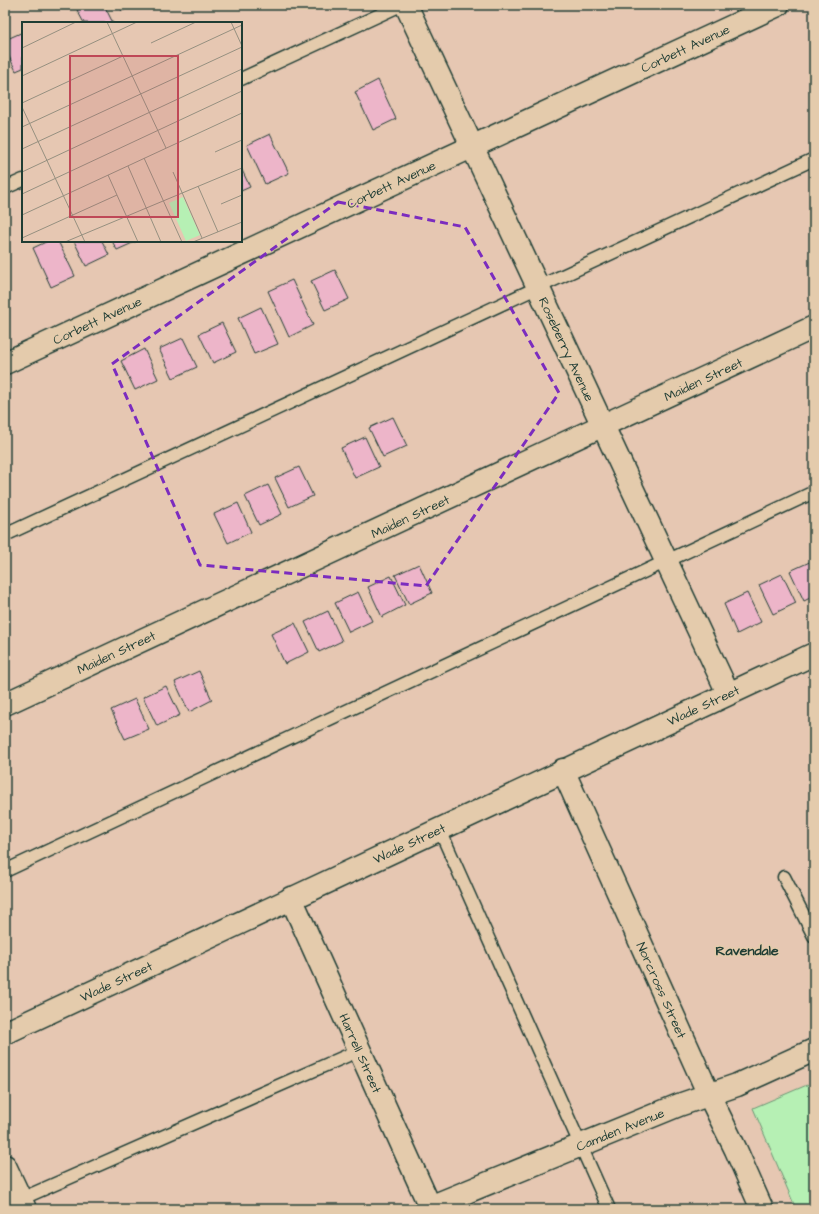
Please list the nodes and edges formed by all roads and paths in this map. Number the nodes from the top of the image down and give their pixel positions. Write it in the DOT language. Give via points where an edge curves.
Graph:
graph roads {
  1 [pos="401,5"];
  2 [pos="406,5"];
  3 [pos="778,5"];
  4 [pos="242,79"];
  5 [pos="472,146"];
  6 [pos="814,159"];
  7 [pos="22,180"];
  8 [pos="5,188"];
  9 [pos="537,286"];
  10 [pos="814,327"];
  11 [pos="5,363"];
  12 [pos="602,426"];
  13 [pos="814,492"];
  14 [pos="5,535"];
  15 [pos="666,560"];
  16 [pos="814,654"];
  17 [pos="728,693"];
  18 [pos="5,704"];
  19 [pos="563,770"];
  20 [pos="439,828"];
  21 [pos="5,870"];
  22 [pos="784,877"];
  23 [pos="291,898"];
  24 [pos="814,936"];
  25 [pos="5,1033"];
  26 [pos="360,1050"];
  27 [pos="814,1050"];
  28 [pos="708,1095"];
  29 [pos="581,1145"];
  30 [pos="5,1166"];
  31 [pos="17,1205"];
  32 [pos="429,1208"];
  33 [pos="609,1209"];
  34 [pos="762,1209"];
  1 -- 4 [label="lane"];
  2 -- 5 [label="street, Roseberry Avenue"];
  3 -- 5 [label="street, Corbett Avenue"];
  5 -- 9 [label="street, Roseberry Avenue"];
  5 -- 11 [label="street, Corbett Avenue"];
  6 -- 9 [label="lane"];
  7 -- 8 [label="lane"];
  9 -- 12 [label="street, Roseberry Avenue"];
  9 -- 14 [label="lane"];
  10 -- 12 [label="street, Maiden Street"];
  12 -- 15 [label="street, Roseberry Avenue"];
  12 -- 18 [label="street, Maiden Street"];
  13 -- 15 [label="lane"];
  15 -- 17 [label="street, Roseberry Avenue"];
  15 -- 21 [label="lane"];
  16 -- 17 [label="street, Wade Street"];
  17 -- 19 [label="street, Wade Street"];
  19 -- 20 [label="street, Wade Street"];
  19 -- 28 [label="street, Norcross Street"];
  20 -- 23 [label="street, Wade Street"];
  20 -- 29 [label="lane"];
  22 -- 24 [label="lane"];
  23 -- 25 [label="street, Wade Street"];
  23 -- 26 [label="street, Harrell Street"];
  26 -- 31 [label="lane"];
  26 -- 32 [label="street, Harrell Street"];
  27 -- 28 [label="street, Camden Avenue" via="737,1085"];
  28 -- 29 [label="street, Camden Avenue"];
  28 -- 34 [label="street, Norcross Street"];
  29 -- 32 [label="street, Camden Avenue"];
  29 -- 33 [label="lane"];
  30 -- 31 [label="street"];
}
